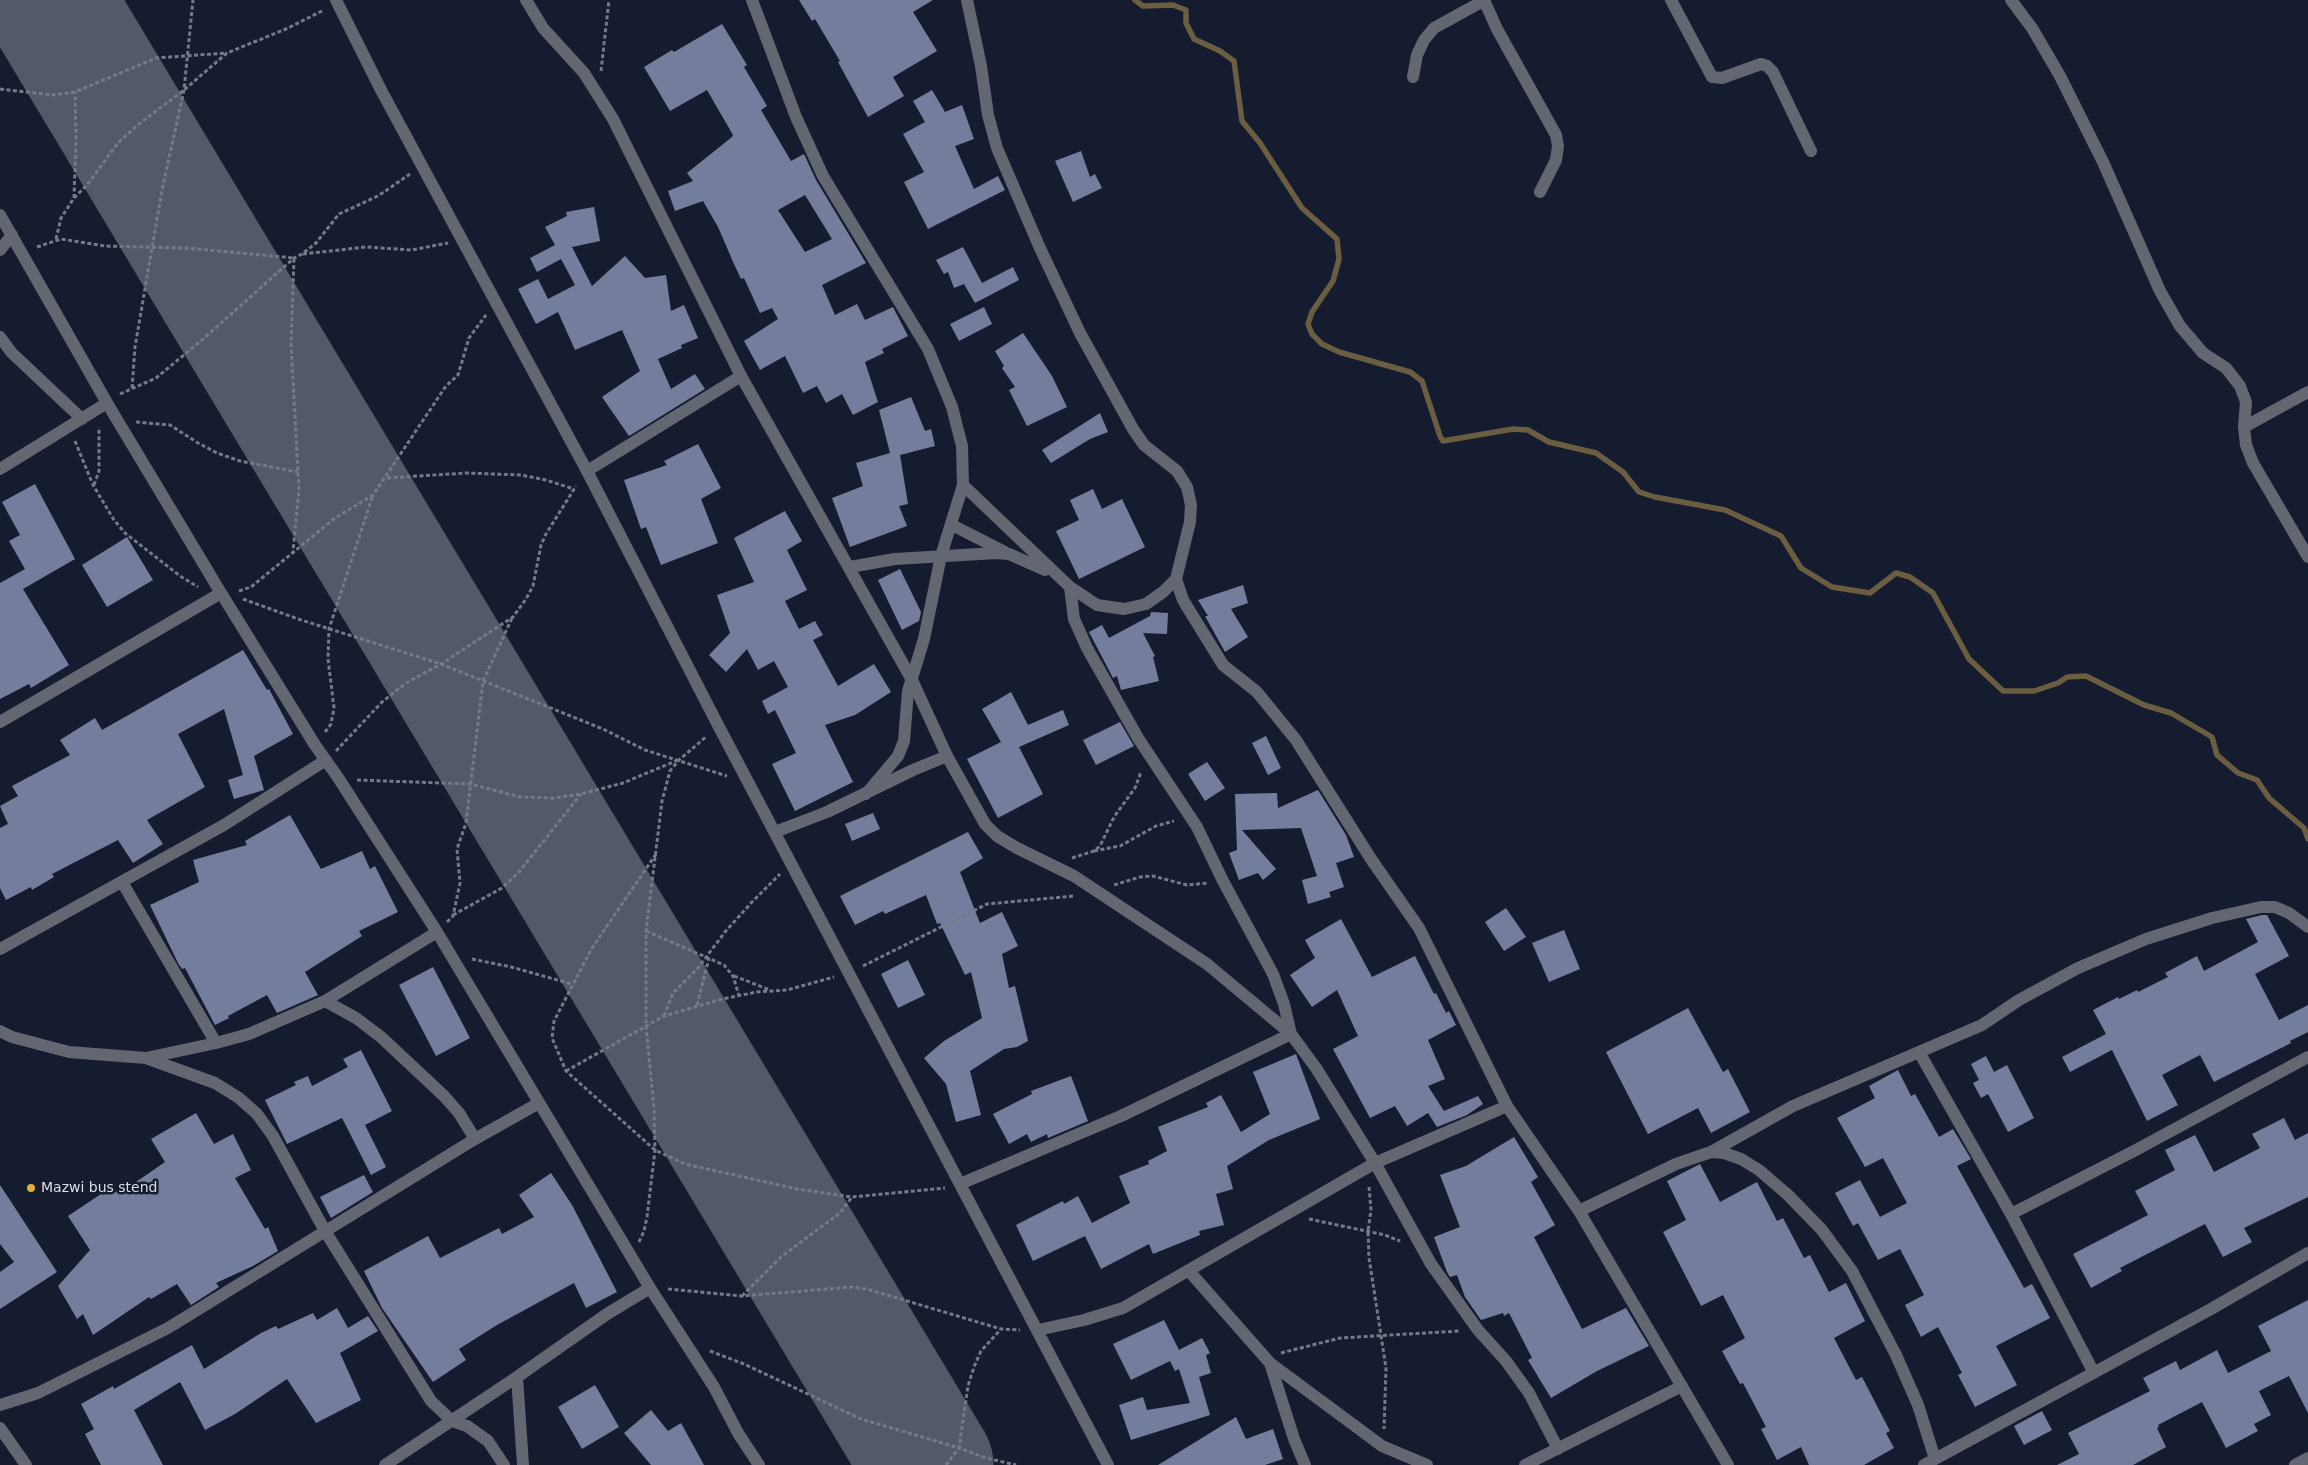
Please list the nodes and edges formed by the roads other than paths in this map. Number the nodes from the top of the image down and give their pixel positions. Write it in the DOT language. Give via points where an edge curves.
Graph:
graph roads {
  1 [pos="526,0"];
  2 [pos="752,0"];
  3 [pos="967,0"];
  4 [pos="1484,0"];
  5 [pos="1671,0"];
  6 [pos="2011,0"];
  7 [pos="337,1"];
  8 [pos="1413,77"];
  9 [pos="1811,151"];
  10 [pos="1540,192"];
  11 [pos="0,215"];
  12 [pos="12,235"];
  13 [pos="0,250"];
  14 [pos="0,337"];
  15 [pos="741,376"];
  16 [pos="2308,392"];
  17 [pos="104,405"];
  18 [pos="82,419"];
  19 [pos="2244,427"];
  20 [pos="0,469"];
  21 [pos="587,470"];
  22 [pos="963,485"];
  23 [pos="952,525"];
  24 [pos="1010,554"];
  25 [pos="941,556"];
  26 [pos="2308,557"];
  27 [pos="850,567"];
  28 [pos="1058,576"];
  29 [pos="1176,579"];
  30 [pos="1070,587"];
  31 [pos="218,595"];
  32 [pos="912,680"];
  33 [pos="0,722"];
  34 [pos="947,756"];
  35 [pos="326,760"];
  36 [pos="866,794"];
  37 [pos="775,832"];
  38 [pos="122,882"];
  39 [pos="2308,927"];
  40 [pos="437,932"];
  41 [pos="0,949"];
  42 [pos="326,1002"];
  43 [pos="0,1030"];
  44 [pos="1291,1034"];
  45 [pos="216,1043"];
  46 [pos="1920,1052"];
  47 [pos="2308,1057"];
  48 [pos="146,1058"];
  49 [pos="539,1103"];
  50 [pos="1507,1106"];
  51 [pos="475,1139"];
  52 [pos="1711,1152"];
  53 [pos="1370,1166"];
  54 [pos="960,1184"];
  55 [pos="1579,1211"];
  56 [pos="2011,1214"];
  57 [pos="325,1231"];
  58 [pos="2308,1253"];
  59 [pos="1189,1271"];
  60 [pos="650,1288"];
  61 [pos="1038,1330"];
  62 [pos="1268,1360"];
  63 [pos="2094,1373"];
  64 [pos="517,1377"];
  65 [pos="1682,1386"];
  66 [pos="0,1405"];
  67 [pos="452,1421"];
  68 [pos="0,1428"];
  69 [pos="1558,1449"];
  70 [pos="2308,1458"];
  71 [pos="1929,1462"];
  72 [pos="26,1465"];
  73 [pos="385,1465"];
  74 [pos="504,1465"];
  75 [pos="523,1465"];
  76 [pos="759,1465"];
  77 [pos="1108,1465"];
  78 [pos="1305,1465"];
  79 [pos="1427,1465"];
  80 [pos="1525,1465"];
  81 [pos="1728,1465"];
  82 [pos="2295,1465"];
  1 -- 15 [label="street" via="543,28 597,91"];
  2 -- 22 [label="street" via="796,117 824,176 928,349 952,407 962,446"];
  3 -- 29 [label="street" via="997,148 1039,246 1080,333 1133,429 1144,446 1177,471 1186,487 1191,505 1190,522"];
  4 -- 8 [label="street" via="1434,28 1417,55"];
  4 -- 10 [label="street" via="1497,30 1556,135 1556,160"];
  5 -- 9 [label="street" via="1712,77 1722,78 1761,64 1773,72"];
  6 -- 19 [label="street" via="2060,76 2103,162 2160,291 2180,326 2203,353 2226,368 2240,386 2246,402"];
  7 -- 21 [label="street" via="381,90"];
  11 -- 12 [label="street"];
  12 -- 13 [label="street"];
  12 -- 17 [label="street"];
  14 -- 18 [label="street"];
  15 -- 21 [label="street"];
  15 -- 27 [label="street"];
  16 -- 19 [label="street"];
  17 -- 18 [label="street"];
  17 -- 31 [label="street" via="118,420"];
  18 -- 20 [label="street"];
  19 -- 26 [label="street" via="2253,463"];
  21 -- 37 [label="street"];
  22 -- 23 [label="street"];
  22 -- 28 [label="street"];
  23 -- 24 [label="street"];
  23 -- 25 [label="street"];
  24 -- 25 [label="street"];
  24 -- 28 [label="street"];
  25 -- 27 [label="street" via="895,559"];
  25 -- 32 [label="street" via="935,594"];
  27 -- 32 [label="street"];
  28 -- 30 [label="street"];
  29 -- 30 [label="street" via="1146,604 1124,609 1097,605"];
  29 -- 50 [label="street" via="1183,600 1208,644 1223,665 1257,692 1296,740 1419,928"];
  30 -- 44 [label="street" via="1074,619 1086,648 1197,827 1274,974"];
  31 -- 33 [label="street"];
  31 -- 35 [label="street"];
  32 -- 34 [label="street"];
  32 -- 36 [label="street" via="906,702 904,741 898,756"];
  34 -- 36 [label="street"];
  34 -- 44 [label="street" via="985,824 997,836 1054,864 1207,964"];
  35 -- 38 [label="street" via="224,825"];
  35 -- 40 [label="street"];
  36 -- 37 [label="street"];
  37 -- 54 [label="street"];
  38 -- 41 [label="street"];
  38 -- 45 [label="street"];
  39 -- 46 [label="street" via="2275,907 2261,907 2212,918 2146,939 2078,968 1982,1024"];
  40 -- 42 [label="street"];
  40 -- 49 [label="street"];
  42 -- 45 [label="street" via="250,1034"];
  42 -- 51 [label="street" via="356,1018 381,1037 444,1096"];
  43 -- 48 [label="street" via="12,1037 69,1052"];
  44 -- 53 [label="street" via="1316,1068"];
  44 -- 54 [label="street" via="1121,1116"];
  45 -- 48 [label="street"];
  46 -- 52 [label="street" via="1793,1106"];
  46 -- 56 [label="street"];
  47 -- 56 [label="street"];
  48 -- 57 [label="street" via="215,1084 239,1098 257,1114 273,1136"];
  49 -- 51 [label="street"];
  49 -- 60 [label="street"];
  50 -- 53 [label="street"];
  50 -- 55 [label="street"];
  51 -- 57 [label="street"];
  52 -- 55 [label="street" via="1676,1164"];
  52 -- 71 [label="street" via="1724,1153 1759,1170 1815,1223 1842,1257 1876,1314 1918,1405"];
  53 -- 59 [label="street"];
  53 -- 69 [label="street" via="1430,1264 1529,1393"];
  54 -- 61 [label="street"];
  55 -- 65 [label="street"];
  56 -- 63 [label="street"];
  57 -- 66 [label="street" via="168,1328 38,1393"];
  57 -- 67 [label="street" via="430,1401"];
  58 -- 63 [label="street"];
  59 -- 61 [label="street" via="1123,1308"];
  59 -- 62 [label="street"];
  60 -- 64 [label="street" via="599,1319"];
  60 -- 76 [label="street"];
  61 -- 77 [label="street"];
  62 -- 78 [label="street"];
  62 -- 79 [label="street" via="1382,1446"];
  63 -- 71 [label="street"];
  64 -- 67 [label="street"];
  64 -- 75 [label="street"];
  65 -- 69 [label="street"];
  65 -- 81 [label="street"];
  67 -- 73 [label="street"];
  67 -- 74 [label="street" via="467,1426 488,1441"];
  68 -- 72 [label="street"];
  69 -- 80 [label="street"];
  70 -- 82 [label="street"];
}
